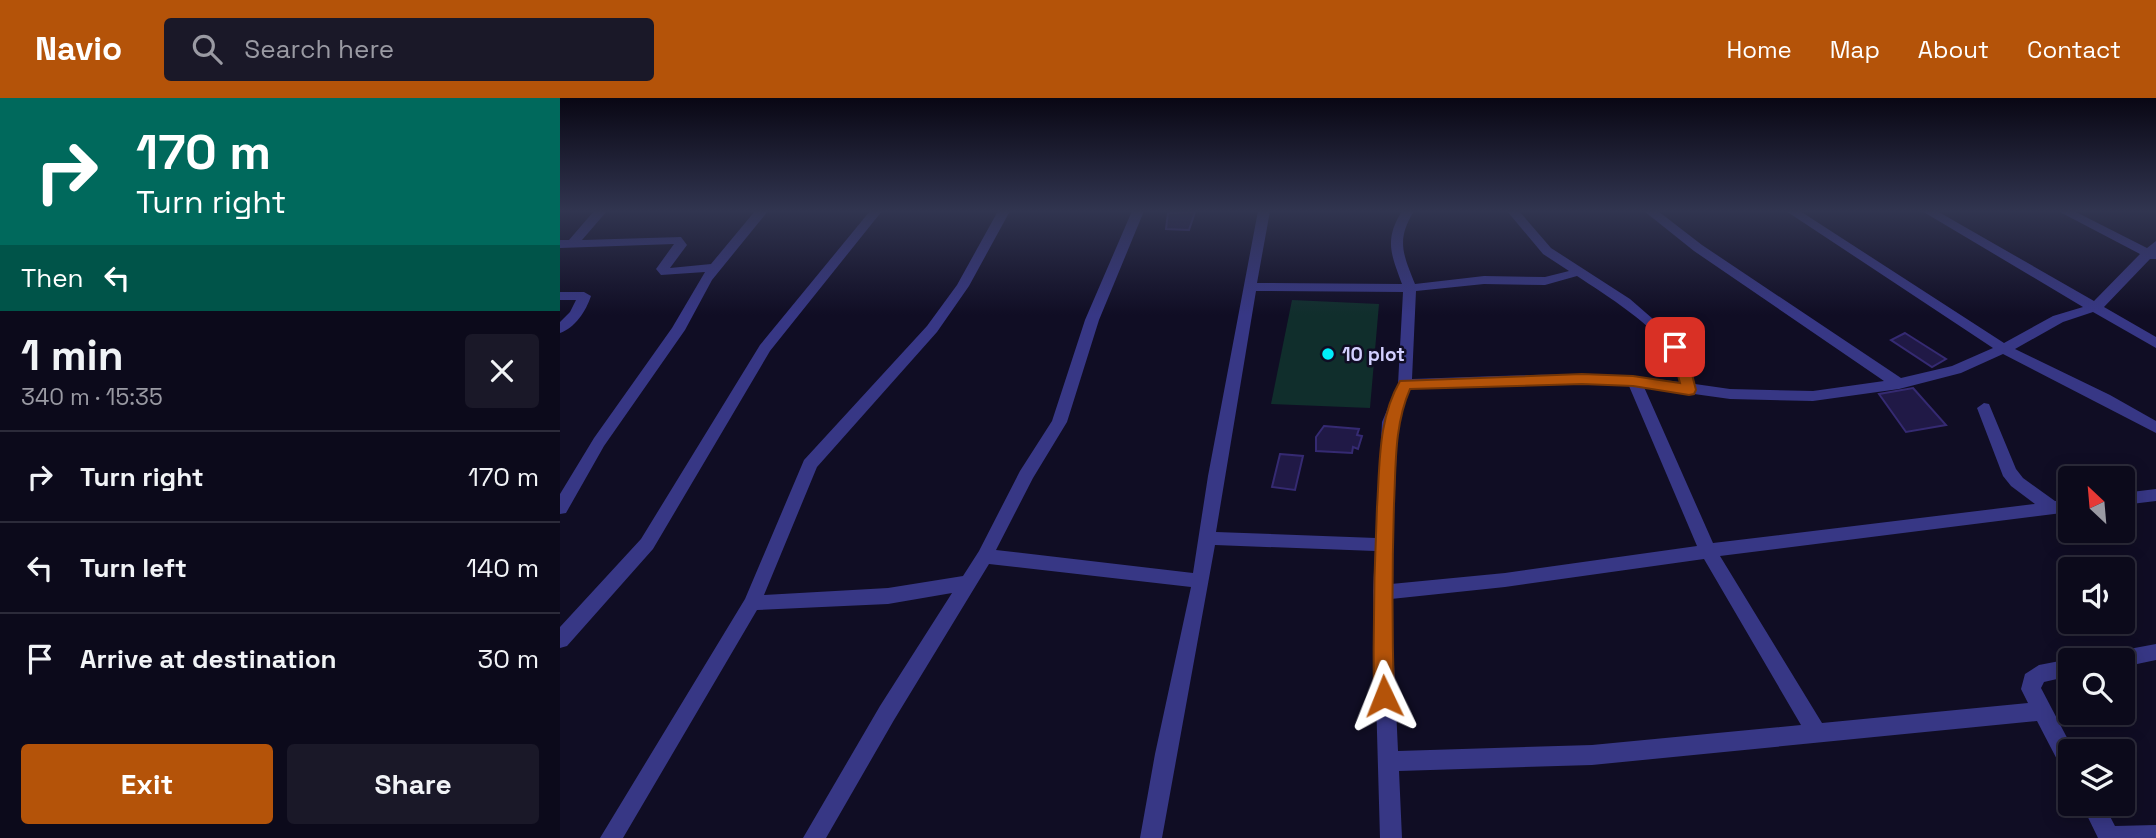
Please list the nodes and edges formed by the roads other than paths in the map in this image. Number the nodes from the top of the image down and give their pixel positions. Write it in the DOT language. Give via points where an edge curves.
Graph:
graph roads {
  1 [pos="681,246"];
  2 [pos="733,246"];
  3 [pos="848,246"];
  4 [pos="985,246"];
  5 [pos="1123,246"];
  6 [pos="1258,246"];
  7 [pos="1396,246"];
  8 [pos="1542,246"];
  9 [pos="1695,246"];
  10 [pos="1845,246"];
  11 [pos="1988,246"];
  12 [pos="2153,252"];
  13 [pos="715,267"];
  14 [pos="1579,272"];
  15 [pos="1251,287"];
  16 [pos="1410,288"];
  17 [pos="560,296"];
  18 [pos="2095,307"];
  19 [pos="560,329"];
  20 [pos="2156,343"];
  21 [pos="2004,349"];
  22 [pos="1633,381"];
  23 [pos="1405,384"];
  24 [pos="1899,384"];
  25 [pos="1689,390"];
  26 [pos="1984,408"];
  27 [pos="2156,428"];
  28 [pos="578,476"];
  29 [pos="560,479"];
  30 [pos="2156,495"];
  31 [pos="2135,498"];
  32 [pos="2058,507"];
  33 [pos="560,508"];
  34 [pos="2052,508"];
  35 [pos="1208,538"];
  36 [pos="1386,545"];
  37 [pos="1708,551"];
  38 [pos="985,556"];
  39 [pos="1201,581"];
  40 [pos="968,583"];
  41 [pos="1382,592"];
  42 [pos="752,603"];
  43 [pos="560,640"];
  44 [pos="2156,652"];
  45 [pos="2135,656"];
  46 [pos="2058,670"];
  47 [pos="2041,711"];
  48 [pos="1817,733"];
  49 [pos="2058,743"];
  50 [pos="1388,761"];
  51 [pos="2098,816"];
  52 [pos="2156,836"];
  53 [pos="2110,837"];
  54 [pos="611,838"];
  55 [pos="814,838"];
  56 [pos="1151,838"];
  57 [pos="1391,838"];
  1 -- 13 [label="street" via="662,269 665,272"];
  2 -- 13 [label="street"];
  3 -- 43 [label="street" via="765,348 647,544"];
  4 -- 42 [label="street" via="932,328 810,464"];
  5 -- 38 [label="street" via="1073,371 1063,414"];
  6 -- 15 [label="street"];
  7 -- 16 [label="street"];
  8 -- 14 [label="street"];
  9 -- 24 [label="street"];
  10 -- 21 [label="street"];
  11 -- 18 [label="street"];
  12 -- 18 [label="street"];
  13 -- 28 [label="street" via="678,331"];
  14 -- 16 [label="street" via="1545,281 1484,280"];
  14 -- 25 [label="street" via="1625,302 1664,336 1680,355"];
  15 -- 16 [label="street"];
  15 -- 35 [label="street"];
  16 -- 23 [label="street"];
  17 -- 19 [label="street" via="584,296 584,301"];
  18 -- 20 [label="street"];
  18 -- 21 [label="street" via="2058,319"];
  21 -- 24 [label="street" via="1955,370"];
  21 -- 27 [label="street"];
  22 -- 23 [label="street"];
  22 -- 25 [label="street"];
  22 -- 37 [label="street"];
  23 -- 36 [label="street" via="1390,422"];
  24 -- 25 [label="street" via="1813,396"];
  26 -- 34 [label="street" via="2009,472"];
  28 -- 29 [label="street"];
  28 -- 33 [label="street"];
  30 -- 31 [label="street"];
  32 -- 34 [label="street"];
  34 -- 37 [label="street"];
  35 -- 36 [label="street"];
  35 -- 39 [label="street"];
  36 -- 41 [label="street"];
  37 -- 41 [label="street"];
  37 -- 48 [label="street"];
  38 -- 39 [label="street"];
  38 -- 40 [label="street"];
  39 -- 56 [label="street"];
  40 -- 42 [label="street" via="888,596"];
  40 -- 55 [label="street"];
  41 -- 50 [label="street"];
  42 -- 54 [label="street"];
  44 -- 45 [label="street"];
  46 -- 47 [label="street" via="2032,680"];
  47 -- 48 [label="street"];
  47 -- 49 [label="street"];
  48 -- 50 [label="street" via="1591,755"];
  50 -- 57 [label="street"];
  51 -- 53 [label="street"];
  52 -- 53 [label="street"];
}
